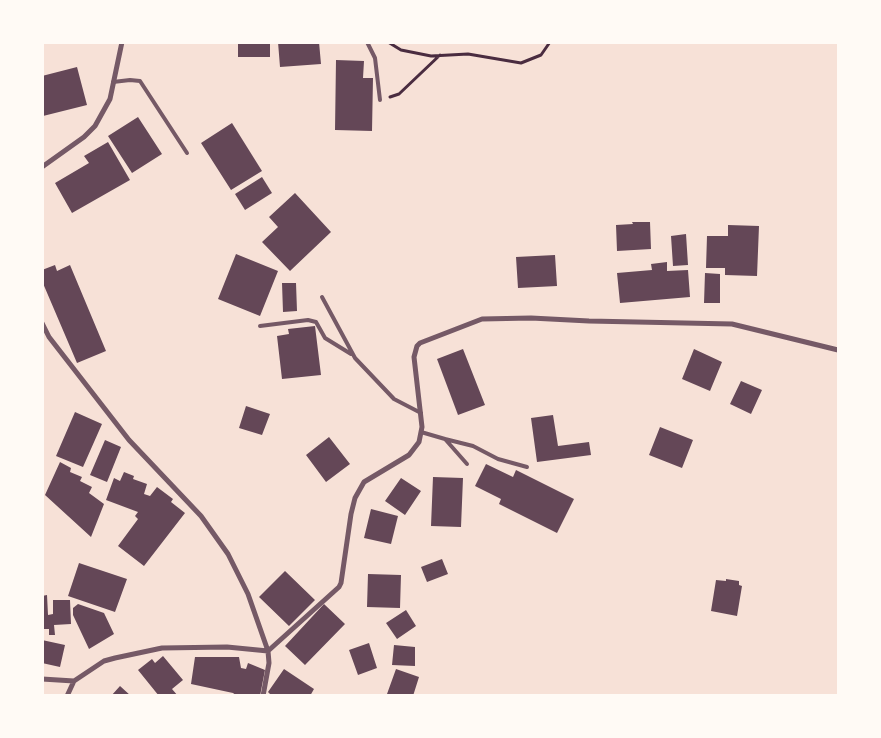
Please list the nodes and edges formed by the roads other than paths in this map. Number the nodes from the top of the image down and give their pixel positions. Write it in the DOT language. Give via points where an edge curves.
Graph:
graph roads {
  1 [pos="122,42"];
  2 [pos="366,42"];
  3 [pos="113,82"];
  4 [pos="380,100"];
  5 [pos="188,154"];
  6 [pos="42,167"];
  7 [pos="322,298"];
  8 [pos="42,322"];
  9 [pos="260,326"];
  10 [pos="838,350"];
  11 [pos="353,355"];
  12 [pos="421,413"];
  13 [pos="421,432"];
  14 [pos="445,439"];
  15 [pos="467,464"];
  16 [pos="526,467"];
  17 [pos="268,651"];
  18 [pos="42,679"];
  19 [pos="74,681"];
  20 [pos="67,696"];
  21 [pos="263,696"];
  1 -- 3 [label="street"];
  2 -- 4 [label="lane" via="375,58"];
  3 -- 5 [label="lane" via="140,81"];
  3 -- 6 [label="street" via="110,99 95,126"];
  7 -- 11 [label="lane"];
  8 -- 17 [label="street" via="49,337 129,440 201,516 222,546 248,594"];
  9 -- 11 [label="lane" via="308,320 316,322 325,338"];
  10 -- 12 [label="street" via="732,324 482,319 420,342 417,346 414,357"];
  11 -- 12 [label="lane" via="394,399"];
  12 -- 13 [label="street"];
  13 -- 14 [label="lane"];
  13 -- 17 [label="street" via="419,442 409,455 364,482 355,498 339,587"];
  14 -- 15 [label="lane"];
  14 -- 16 [label="lane" via="473,446 498,459"];
  17 -- 19 [label="street" via="227,647 162,648 104,661"];
  17 -- 21 [label="street"];
  18 -- 19 [label="street"];
  19 -- 20 [label="street"];
}
